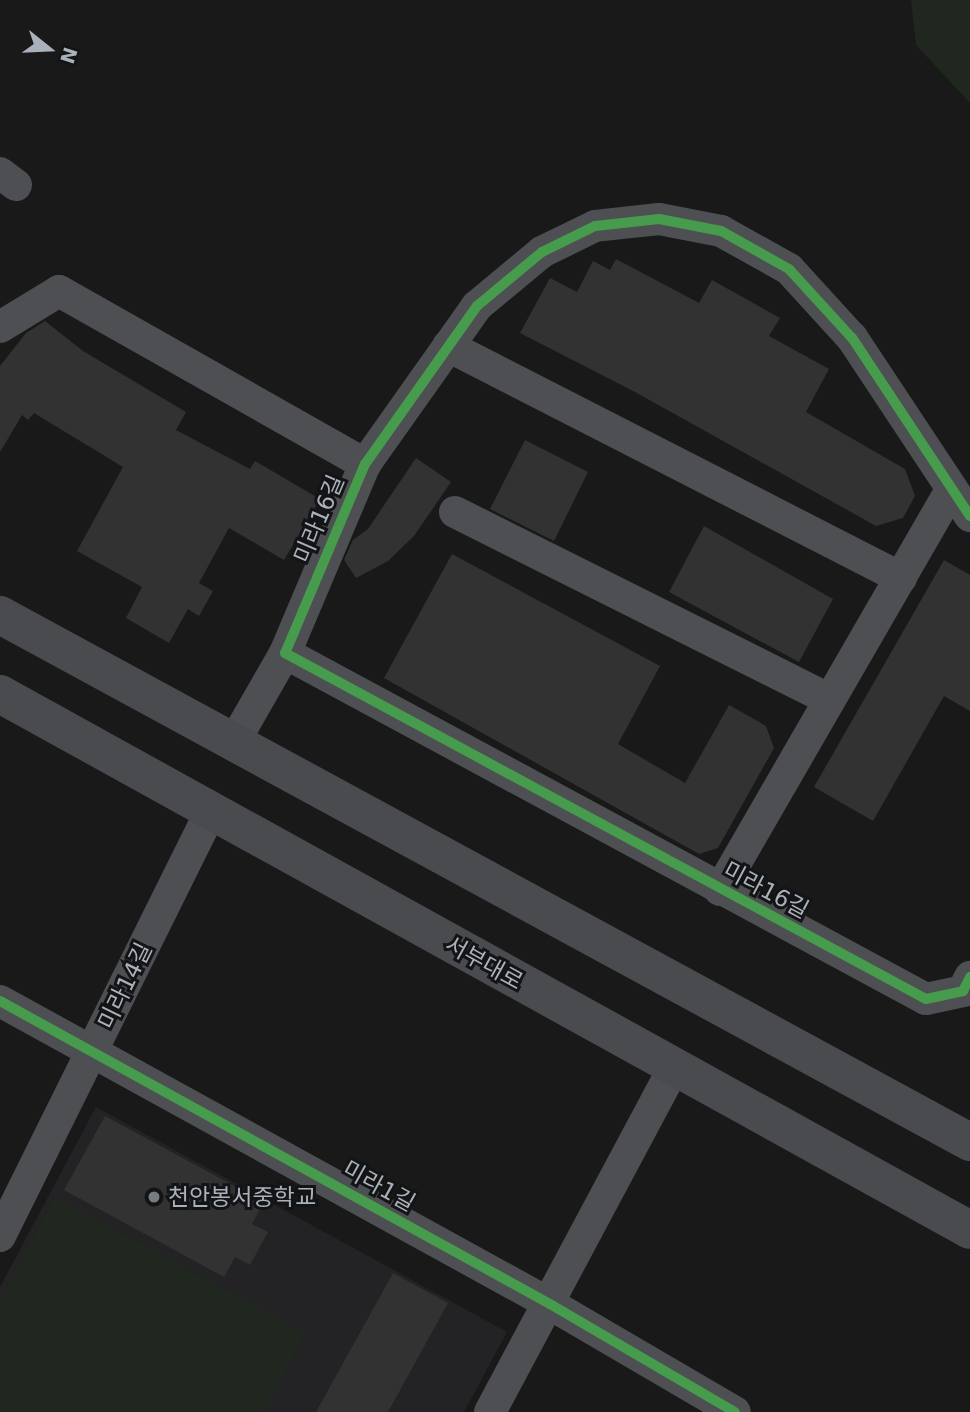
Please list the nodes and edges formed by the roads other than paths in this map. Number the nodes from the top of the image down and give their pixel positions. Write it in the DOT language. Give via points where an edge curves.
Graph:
graph roads {
  1 [pos="0,327"];
  2 [pos="448,346"];
  3 [pos="365,464"];
  4 [pos="951,490"];
  5 [pos="455,512"];
  6 [pos="970,516"];
  7 [pos="901,578"];
  8 [pos="0,615"];
  9 [pos="285,653"];
  10 [pos="0,694"];
  11 [pos="828,699"];
  12 [pos="234,742"];
  13 [pos="211,811"];
  14 [pos="720,890"];
  15 [pos="970,977"];
  16 [pos="0,1001"];
  17 [pos="92,1052"];
  18 [pos="674,1068"];
  19 [pos="970,1142"];
  20 [pos="970,1230"];
  21 [pos="0,1236"];
  22 [pos="550,1304"];
  23 [pos="490,1412"];
  24 [pos="735,1412"];
  1 -- 3 [label="street, 미라16길" via="59,291"];
  2 -- 3 [label="street, 미라16길"];
  2 -- 4 [label="street, 미라16길" via="477,306 542,252 595,226 659,219 721,231 789,269 852,338"];
  2 -- 7 [label="street"];
  3 -- 9 [label="street, 미라16길"];
  4 -- 6 [label="street, 미라16길"];
  4 -- 7 [label="street, 미라16길"];
  5 -- 11 [label="street"];
  7 -- 11 [label="street, 미라16길"];
  8 -- 12 [label="main road"];
  9 -- 12 [label="street"];
  9 -- 14 [label="street, 미라16길"];
  10 -- 13 [label="main road, 서부대로"];
  11 -- 14 [label="street, 미라16길"];
  12 -- 19 [label="main road"];
  13 -- 17 [label="street, 미라14길"];
  13 -- 18 [label="main road, 서부대로"];
  14 -- 15 [label="street, 미라16길" via="926,999 963,991"];
  16 -- 17 [label="street, 미라1길"];
  17 -- 21 [label="street, 미라14길"];
  17 -- 22 [label="street, 미라1길"];
  18 -- 20 [label="main road, 서부대로"];
  18 -- 22 [label="street"];
  22 -- 23 [label="street"];
  22 -- 24 [label="street, 미라1길"];
}
